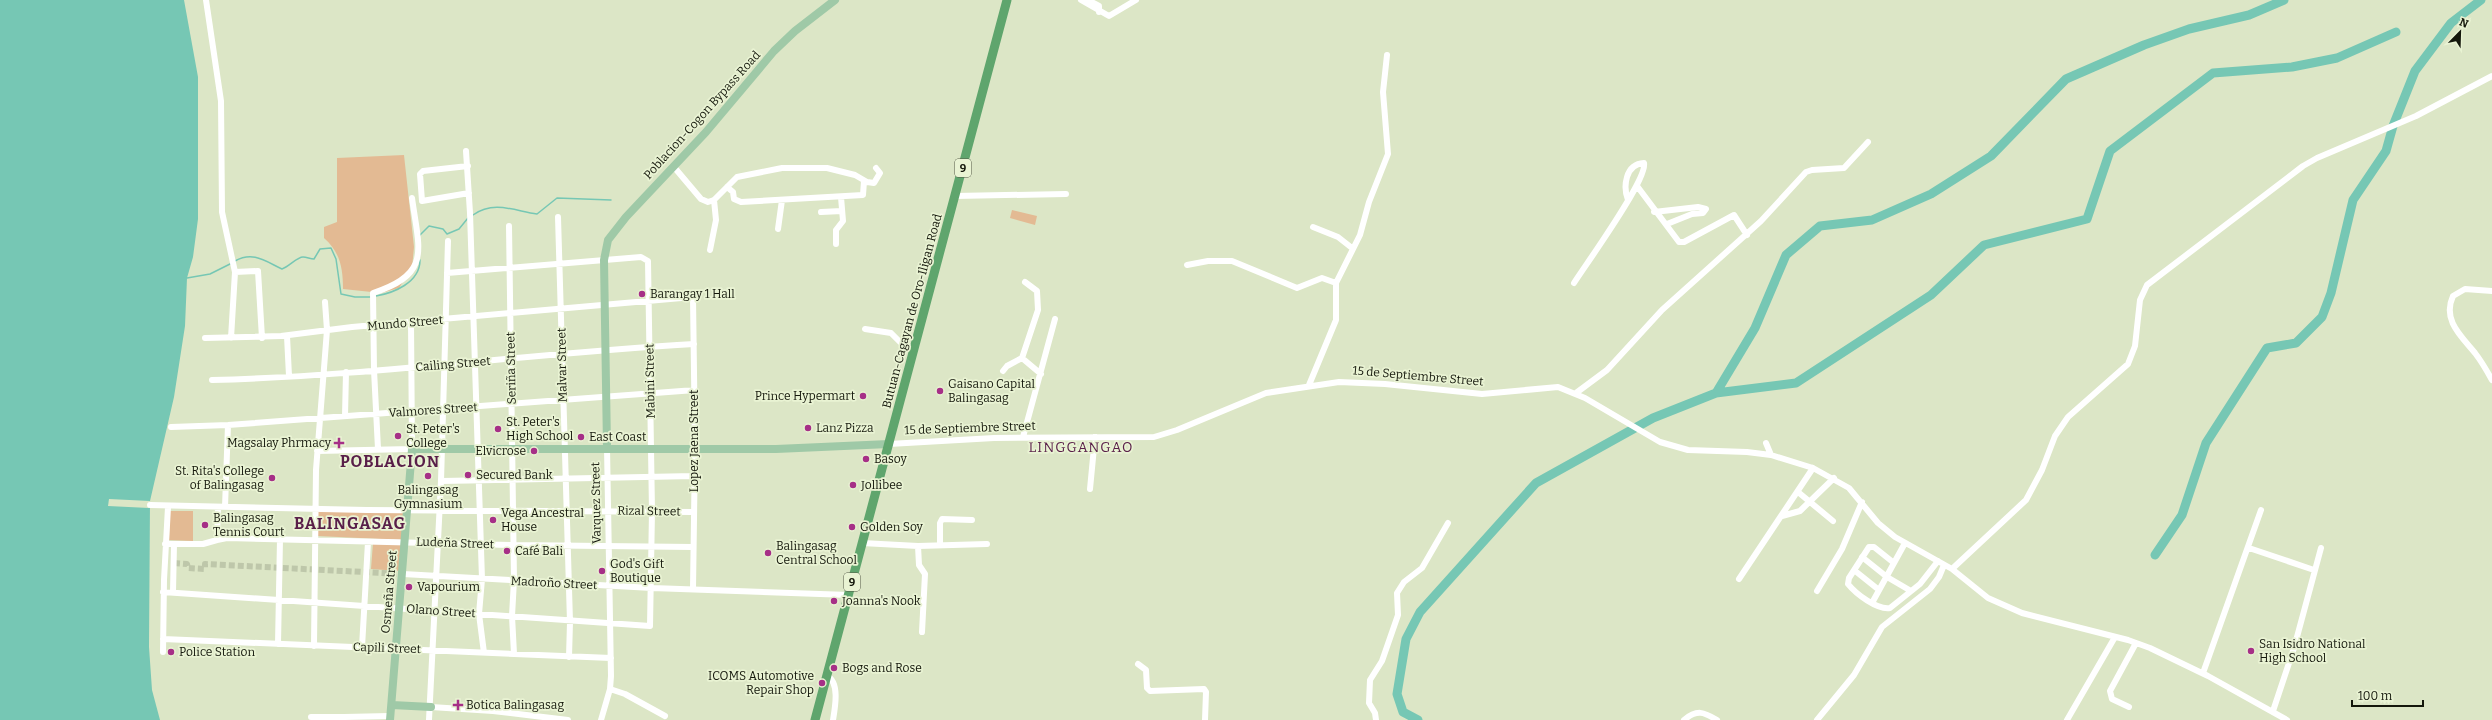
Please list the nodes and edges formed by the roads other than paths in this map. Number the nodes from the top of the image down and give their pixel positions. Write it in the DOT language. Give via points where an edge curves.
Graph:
graph roads {
  1 [pos="206,0"];
  2 [pos="835,0"];
  3 [pos="1007,0"];
  4 [pos="1081,0"];
  5 [pos="1088,0"];
  6 [pos="1136,0"];
  7 [pos="1099,12"];
  8 [pos="1387,55"];
  9 [pos="2492,76"];
  10 [pos="1868,142"];
  11 [pos="466,151"];
  12 [pos="468,166"];
  13 [pos="674,167"];
  14 [pos="876,168"];
  15 [pos="864,181"];
  16 [pos="1637,186"];
  17 [pos="727,187"];
  18 [pos="469,193"];
  19 [pos="1066,194"];
  20 [pos="955,196"];
  21 [pos="841,197"];
  22 [pos="412,198"];
  23 [pos="714,200"];
  24 [pos="782,200"];
  25 [pos="1628,200"];
  26 [pos="842,211"];
  27 [pos="821,212"];
  28 [pos="1654,212"];
  29 [pos="558,217"];
  30 [pos="1667,224"];
  31 [pos="510,226"];
  32 [pos="1313,227"];
  33 [pos="778,229"];
  34 [pos="1747,235"];
  35 [pos="448,241"];
  36 [pos="836,244"];
  37 [pos="1352,248"];
  38 [pos="710,250"];
  39 [pos="604,260"];
  40 [pos="560,264"];
  41 [pos="1187,265"];
  42 [pos="234,270"];
  43 [pos="510,270"];
  44 [pos="471,272"];
  45 [pos="447,273"];
  46 [pos="1025,282"];
  47 [pos="1574,282"];
  48 [pos="1336,283"];
  49 [pos="2492,291"];
  50 [pos="690,296"];
  51 [pos="649,299"];
  52 [pos="325,302"];
  53 [pos="605,303"];
  54 [pos="561,308"];
  55 [pos="511,313"];
  56 [pos="472,316"];
  57 [pos="1055,318"];
  58 [pos="445,319"];
  59 [pos="411,322"];
  60 [pos="373,326"];
  61 [pos="865,329"];
  62 [pos="327,330"];
  63 [pos="287,336"];
  64 [pos="205,338"];
  65 [pos="231,338"];
  66 [pos="262,338"];
  67 [pos="694,344"];
  68 [pos="650,347"];
  69 [pos="914,348"];
  70 [pos="606,349"];
  71 [pos="562,354"];
  72 [pos="511,358"];
  73 [pos="1022,358"];
  74 [pos="474,362"];
  75 [pos="1015,362"];
  76 [pos="444,365"];
  77 [pos="1030,366"];
  78 [pos="412,367"];
  79 [pos="374,370"];
  80 [pos="1002,371"];
  81 [pos="346,372"];
  82 [pos="324,373"];
  83 [pos="1042,374"];
  84 [pos="289,376"];
  85 [pos="212,380"];
  86 [pos="2492,380"];
  87 [pos="1309,385"];
  88 [pos="695,390"];
  89 [pos="1576,393"];
  90 [pos="650,394"];
  91 [pos="606,396"];
  92 [pos="562,400"];
  93 [pos="512,404"];
  94 [pos="476,407"];
  95 [pos="443,409"];
  96 [pos="413,411"];
  97 [pos="376,413"];
  98 [pos="345,416"];
  99 [pos="319,418"];
  100 [pos="228,425"];
  101 [pos="171,427"];
  102 [pos="1023,437"];
  103 [pos="1095,437"];
  104 [pos="1766,443"];
  105 [pos="889,444"];
  106 [pos="513,448"];
  107 [pos="565,448"];
  108 [pos="607,448"];
  109 [pos="651,448"];
  110 [pos="695,448"];
  111 [pos="378,449"];
  112 [pos="412,449"];
  113 [pos="442,449"];
  114 [pos="478,449"];
  115 [pos="317,451"];
  116 [pos="1771,455"];
  117 [pos="1813,468"];
  118 [pos="651,476"];
  119 [pos="694,476"];
  120 [pos="608,477"];
  121 [pos="512,478"];
  122 [pos="565,478"];
  123 [pos="1834,478"];
  124 [pos="478,479"];
  125 [pos="441,481"];
  126 [pos="1090,489"];
  127 [pos="1798,492"];
  128 [pos="1810,502"];
  129 [pos="1862,502"];
  130 [pos="150,505"];
  131 [pos="168,507"];
  132 [pos="218,507"];
  133 [pos="225,507"];
  134 [pos="315,509"];
  135 [pos="409,510"];
  136 [pos="440,510"];
  137 [pos="479,510"];
  138 [pos="566,510"];
  139 [pos="2261,510"];
  140 [pos="512,511"];
  141 [pos="608,511"];
  142 [pos="652,512"];
  143 [pos="693,512"];
  144 [pos="1782,516"];
  145 [pos="972,520"];
  146 [pos="1832,521"];
  147 [pos="1448,523"];
  148 [pos="280,539"];
  149 [pos="217,540"];
  150 [pos="316,540"];
  151 [pos="368,542"];
  152 [pos="406,542"];
  153 [pos="438,543"];
  154 [pos="480,543"];
  155 [pos="862,543"];
  156 [pos="1905,543"];
  157 [pos="165,544"];
  158 [pos="174,544"];
  159 [pos="987,544"];
  160 [pos="513,545"];
  161 [pos="567,545"];
  162 [pos="940,545"];
  163 [pos="609,546"];
  164 [pos="652,546"];
  165 [pos="918,546"];
  166 [pos="693,547"];
  167 [pos="2249,548"];
  168 [pos="2321,548"];
  169 [pos="1862,557"];
  170 [pos="1938,560"];
  171 [pos="1894,563"];
  172 [pos="1944,565"];
  173 [pos="1952,569"];
  174 [pos="1854,570"];
  175 [pos="2314,570"];
  176 [pos="403,574"];
  177 [pos="436,576"];
  178 [pos="1887,577"];
  179 [pos="482,579"];
  180 [pos="1739,579"];
  181 [pos="514,580"];
  182 [pos="569,584"];
  183 [pos="610,586"];
  184 [pos="652,588"];
  185 [pos="693,589"];
  186 [pos="1879,590"];
  187 [pos="1817,591"];
  188 [pos="1911,591"];
  189 [pos="163,592"];
  190 [pos="173,592"];
  191 [pos="849,594"];
  192 [pos="279,600"];
  193 [pos="314,602"];
  194 [pos="1872,603"];
  195 [pos="365,606"];
  196 [pos="399,608"];
  197 [pos="435,610"];
  198 [pos="479,614"];
  199 [pos="512,616"];
  200 [pos="570,622"];
  201 [pos="611,624"];
  202 [pos="647,627"];
  203 [pos="922,632"];
  204 [pos="2115,637"];
  205 [pos="163,639"];
  206 [pos="2136,643"];
  207 [pos="278,644"];
  208 [pos="314,646"];
  209 [pos="362,647"];
  210 [pos="396,648"];
  211 [pos="432,650"];
  212 [pos="163,652"];
  213 [pos="484,653"];
  214 [pos="514,654"];
  215 [pos="569,657"];
  216 [pos="611,658"];
  217 [pos="1138,664"];
  218 [pos="2203,673"];
  219 [pos="827,676"];
  220 [pos="610,689"];
  221 [pos="392,705"];
  222 [pos="431,707"];
  223 [pos="2129,707"];
  224 [pos="2273,710"];
  225 [pos="520,714"];
  226 [pos="665,716"];
  227 [pos="311,717"];
  228 [pos="390,718"];
  229 [pos="344,719"];
  230 [pos="429,720"];
  231 [pos="514,720"];
  232 [pos="568,720"];
  233 [pos="601,720"];
  234 [pos="815,720"];
  235 [pos="833,720"];
  236 [pos="1205,720"];
  237 [pos="1376,720"];
  238 [pos="1684,720"];
  239 [pos="1717,720"];
  240 [pos="1817,720"];
  241 [pos="2067,720"];
  242 [pos="2287,720"];
  1 -- 42 [label="street" via="221,101 222,212"];
  2 -- 13 [label="main road, Poblacion-Cogon Bypass Road" via="774,51"];
  3 -- 20 [label="highway, Butuan-Cagayan de Oro-Iligan Road / 9"];
  4 -- 7 [label="street"];
  5 -- 7 [label="street" via="1099,6"];
  6 -- 7 [label="street" via="1114,15"];
  8 -- 37 [label="street" via="1383,92 1389,149 1361,231"];
  9 -- 173 [label="street" via="2416,116 2303,166 2147,286 2142,294 2135,346 2128,364 2068,417 2055,436 2042,470 2026,500"];
  10 -- 34 [label="street" via="1844,168 1806,172"];
  11 -- 12 [label="street"];
  12 -- 18 [label="street"];
  12 -- 18 [label="street" via="423,171 420,174 422,201"];
  13 -- 23 [label="street" via="703,200"];
  13 -- 39 [label="main road, Poblacion-Cogon Bypass Road" via="613,233 606,246"];
  14 -- 15 [label="street" via="880,173 874,183"];
  15 -- 17 [label="street" via="855,175 827,168 788,168 740,175"];
  15 -- 21 [label="street" via="863,195"];
  16 -- 25 [label="street"];
  16 -- 25 [label="street" via="1645,166 1643,163 1627,177 1625,189"];
  16 -- 28 [label="street"];
  17 -- 23 [label="street"];
  17 -- 24 [label="street" via="733,192 734,199 739,201"];
  18 -- 44 [label="street"];
  19 -- 20 [label="street"];
  20 -- 69 [label="highway, Butuan-Cagayan de Oro-Iligan Road / 9"];
  21 -- 24 [label="street"];
  21 -- 26 [label="street"];
  22 -- 60 [label="street" via="417,263 402,282 374,293"];
  23 -- 38 [label="street" via="716,220"];
  24 -- 33 [label="street"];
  25 -- 47 [label="street"];
  26 -- 27 [label="street"];
  26 -- 36 [label="street" via="843,223 836,229"];
  28 -- 30 [label="street"];
  28 -- 30 [label="street" via="1698,207 1706,209 1703,213 1692,214"];
  29 -- 40 [label="street, Malvar Street"];
  30 -- 34 [label="street" via="1677,241 1682,243 1734,215"];
  31 -- 43 [label="street, Seriña Street"];
  32 -- 37 [label="street" via="1338,237"];
  34 -- 89 [label="street" via="1662,310 1607,370"];
  35 -- 45 [label="street"];
  37 -- 48 [label="street"];
  39 -- 40 [label="street"];
  39 -- 51 [label="street, Mabini Street" via="641,257 646,259"];
  39 -- 53 [label="main road, Varquez Street"];
  40 -- 43 [label="street"];
  40 -- 54 [label="street, Malvar Street"];
  41 -- 48 [label="street" via="1208,261 1232,261 1297,288 1322,278"];
  42 -- 65 [label="street"];
  42 -- 66 [label="street" via="258,271"];
  43 -- 44 [label="street"];
  43 -- 55 [label="street, Seriña Street"];
  44 -- 45 [label="street"];
  44 -- 56 [label="street"];
  45 -- 58 [label="street"];
  46 -- 73 [label="street" via="1037,291 1038,304"];
  48 -- 87 [label="street" via="1336,320"];
  49 -- 86 [label="street" via="2464,289 2452,296 2449,310 2454,329"];
  50 -- 51 [label="street, Mundo Street"];
  50 -- 67 [label="street, Lopez Jaena Street" via="694,300"];
  51 -- 53 [label="street, Mundo Street"];
  51 -- 68 [label="street, Mabini Street"];
  52 -- 62 [label="street"];
  53 -- 54 [label="street, Mundo Street"];
  53 -- 70 [label="main road, Varquez Street"];
  54 -- 55 [label="street, Mundo Street"];
  54 -- 71 [label="street, Malvar Street"];
  55 -- 56 [label="street, Mundo Street"];
  55 -- 72 [label="street, Seriña Street"];
  56 -- 58 [label="street, Mundo Street"];
  56 -- 74 [label="street"];
  57 -- 83 [label="street"];
  58 -- 59 [label="street, Mundo Street"];
  58 -- 76 [label="street"];
  59 -- 60 [label="street, Mundo Street"];
  59 -- 78 [label="street, Osmeña Street"];
  60 -- 62 [label="street, Mundo Street"];
  60 -- 79 [label="street"];
  61 -- 69 [label="street" via="891,333 902,344"];
  62 -- 63 [label="street, Mundo Street"];
  62 -- 82 [label="street"];
  63 -- 66 [label="street, Mundo Street"];
  63 -- 84 [label="street"];
  64 -- 65 [label="street, Mundo Street"];
  65 -- 66 [label="street, Mundo Street"];
  67 -- 68 [label="street, Cailing Street"];
  67 -- 88 [label="street, Lopez Jaena Street"];
  68 -- 70 [label="street, Cailing Street"];
  68 -- 90 [label="street, Mabini Street"];
  69 -- 105 [label="highway, Butuan-Cagayan de Oro-Iligan Road / 9"];
  70 -- 71 [label="street, Cailing Street"];
  70 -- 91 [label="main road, Varquez Street"];
  71 -- 72 [label="street, Cailing Street"];
  71 -- 92 [label="street, Malvar Street"];
  72 -- 74 [label="street, Cailing Street"];
  72 -- 93 [label="street, Seriña Street"];
  73 -- 75 [label="street"];
  73 -- 77 [label="street"];
  74 -- 76 [label="street, Cailing Street"];
  74 -- 94 [label="street"];
  75 -- 77 [label="street"];
  75 -- 80 [label="street"];
  76 -- 78 [label="street, Cailing Street"];
  76 -- 95 [label="street"];
  77 -- 83 [label="street"];
  78 -- 79 [label="street, Cailing Street"];
  78 -- 96 [label="street, Osmeña Street"];
  79 -- 81 [label="street, Cailing Street"];
  79 -- 97 [label="street"];
  81 -- 82 [label="street, Cailing Street"];
  81 -- 98 [label="street"];
  82 -- 84 [label="street, Cailing Street"];
  82 -- 99 [label="street"];
  83 -- 102 [label="street"];
  84 -- 85 [label="street, Cailing Street"];
  87 -- 89 [label="street, 15 de Septiembre Street" via="1339,382 1385,384 1482,394 1558,387"];
  87 -- 103 [label="street, 15 de Septiembre Street" via="1266,393 1161,435"];
  88 -- 90 [label="street, Valmores Street"];
  88 -- 110 [label="street, Lopez Jaena Street"];
  89 -- 116 [label="street, 15 de Septiembre Street" via="1654,438 1680,449"];
  90 -- 91 [label="street, Valmores Street"];
  90 -- 109 [label="street, Mabini Street"];
  91 -- 92 [label="street, Valmores Street"];
  91 -- 108 [label="main road, Varquez Street"];
  92 -- 93 [label="street, Valmores Street"];
  92 -- 107 [label="street, Malvar Street"];
  93 -- 94 [label="street, Valmores Street"];
  93 -- 106 [label="street, Seriña Street"];
  94 -- 95 [label="street, Valmores Street"];
  94 -- 114 [label="street"];
  95 -- 96 [label="street, Valmores Street"];
  95 -- 113 [label="street"];
  96 -- 97 [label="street, Valmores Street"];
  96 -- 112 [label="street, Osmeña Street"];
  97 -- 98 [label="street, Valmores Street"];
  97 -- 111 [label="street"];
  98 -- 99 [label="street, Valmores Street"];
  99 -- 100 [label="street, Valmores Street"];
  99 -- 115 [label="street"];
  100 -- 101 [label="street, Valmores Street"];
  100 -- 133 [label="street"];
  102 -- 103 [label="street, 15 de Septiembre Street"];
  102 -- 105 [label="street, 15 de Septiembre Street"];
  103 -- 126 [label="street"];
  104 -- 116 [label="street"];
  105 -- 110 [label="main road, 15 de Septiembre Street" via="776,449"];
  105 -- 155 [label="highway, Butuan-Cagayan de Oro-Iligan Road / 9"];
  106 -- 107 [label="main road, 15 de Septiembre Street"];
  106 -- 114 [label="main road, 15 de Septiembre Street"];
  106 -- 121 [label="street, Seriña Street"];
  107 -- 108 [label="main road, 15 de Septiembre Street"];
  107 -- 122 [label="street, Malvar Street"];
  108 -- 109 [label="main road, 15 de Septiembre Street"];
  108 -- 120 [label="street, Varquez Street"];
  109 -- 110 [label="main road, 15 de Septiembre Street"];
  109 -- 118 [label="street, Mabini Street"];
  110 -- 119 [label="street, Lopez Jaena Street"];
  111 -- 112 [label="street, 15 de Septiembre Street"];
  111 -- 115 [label="street, 15 de Septiembre Street"];
  112 -- 113 [label="main road, 15 de Septiembre Street"];
  112 -- 135 [label="main road, Osmeña Street"];
  113 -- 114 [label="main road, 15 de Septiembre Street"];
  113 -- 125 [label="street"];
  114 -- 124 [label="street"];
  115 -- 134 [label="street"];
  116 -- 117 [label="street, 15 de Septiembre Street"];
  117 -- 123 [label="street, 15 de Septiembre Street"];
  117 -- 127 [label="street"];
  118 -- 119 [label="street"];
  118 -- 120 [label="street"];
  118 -- 142 [label="street, Mabini Street"];
  119 -- 143 [label="street, Lopez Jaena Street"];
  120 -- 122 [label="street"];
  120 -- 141 [label="street, Varquez Street"];
  121 -- 122 [label="street"];
  121 -- 124 [label="street"];
  121 -- 140 [label="street, Seriña Street"];
  122 -- 138 [label="street, Malvar Street"];
  123 -- 128 [label="street"];
  123 -- 129 [label="street, 15 de Septiembre Street" via="1849,488"];
  124 -- 125 [label="street"];
  124 -- 137 [label="street"];
  125 -- 136 [label="street"];
  127 -- 128 [label="street"];
  127 -- 144 [label="street"];
  128 -- 144 [label="street" via="1797,512"];
  128 -- 146 [label="street"];
  129 -- 156 [label="street, 15 de Septiembre Street" via="1882,526"];
  129 -- 187 [label="street" via="1842,549"];
  130 -- 131 [label="street, Rizal Street"];
  131 -- 132 [label="street, Rizal Street"];
  131 -- 157 [label="street"];
  132 -- 133 [label="street, Rizal Street"];
  132 -- 149 [label="street"];
  133 -- 134 [label="street, Rizal Street"];
  134 -- 135 [label="street, Rizal Street"];
  134 -- 150 [label="street"];
  135 -- 136 [label="street, Rizal Street"];
  135 -- 152 [label="main road, Osmeña Street"];
  136 -- 137 [label="street, Rizal Street"];
  136 -- 153 [label="street"];
  137 -- 140 [label="street, Rizal Street"];
  137 -- 154 [label="street"];
  138 -- 140 [label="street, Rizal Street"];
  138 -- 141 [label="street, Rizal Street"];
  138 -- 161 [label="street, Malvar Street"];
  139 -- 167 [label="street"];
  140 -- 160 [label="street, Seriña Street"];
  141 -- 142 [label="street, Rizal Street"];
  141 -- 163 [label="street, Varquez Street"];
  142 -- 143 [label="street, Rizal Street"];
  142 -- 164 [label="street, Mabini Street"];
  143 -- 166 [label="street, Lopez Jaena Street"];
  144 -- 180 [label="street"];
  145 -- 162 [label="street" via="942,519"];
  147 -- 237 [label="street" via="1422,568 1397,592 1398,615 1382,660 1370,680 1369,703"];
  148 -- 149 [label="street, Ludeña Street"];
  148 -- 150 [label="street, Ludeña Street"];
  148 -- 192 [label="street"];
  149 -- 158 [label="street, Ludeña Street" via="207,544"];
  150 -- 151 [label="street, Ludeña Street"];
  150 -- 193 [label="street"];
  151 -- 152 [label="street, Ludeña Street"];
  151 -- 195 [label="street"];
  152 -- 153 [label="street, Ludeña Street"];
  152 -- 176 [label="main road, Osmeña Street"];
  153 -- 154 [label="street, Ludeña Street"];
  153 -- 177 [label="street"];
  154 -- 160 [label="street, Ludeña Street"];
  154 -- 179 [label="street"];
  155 -- 165 [label="street"];
  155 -- 191 [label="highway, Butuan-Cagayan de Oro-Iligan Road / 9"];
  156 -- 170 [label="street, 15 de Septiembre Street"];
  156 -- 171 [label="street"];
  157 -- 158 [label="street, Ludeña Street"];
  157 -- 189 [label="street"];
  158 -- 190 [label="street"];
  159 -- 162 [label="street"];
  160 -- 161 [label="street, Ludeña Street"];
  160 -- 181 [label="street, Seriña Street"];
  161 -- 163 [label="street, Ludeña Street"];
  161 -- 182 [label="street, Malvar Street"];
  162 -- 165 [label="street"];
  163 -- 164 [label="street, Ludeña Street"];
  163 -- 183 [label="street, Varquez Street"];
  164 -- 166 [label="street, Ludeña Street"];
  164 -- 184 [label="street, Mabini Street"];
  165 -- 203 [label="street" via="919,563 925,574"];
  166 -- 185 [label="street, Lopez Jaena Street"];
  167 -- 175 [label="street"];
  167 -- 218 [label="street"];
  168 -- 175 [label="street"];
  169 -- 171 [label="street" via="1871,546"];
  169 -- 174 [label="street"];
  169 -- 178 [label="street"];
  170 -- 172 [label="street, 15 de Septiembre Street"];
  170 -- 188 [label="street" via="1924,580"];
  171 -- 178 [label="street"];
  172 -- 173 [label="street, 15 de Septiembre Street"];
  172 -- 240 [label="street" via="1940,577 1930,589 1878,632 1854,675"];
  173 -- 204 [label="street, 15 de Septiembre Street" via="1988,598 2007,608"];
  174 -- 186 [label="street"];
  174 -- 194 [label="street" via="1848,584"];
  175 -- 224 [label="street" via="2294,648"];
  176 -- 177 [label="street, Madroño Street"];
  176 -- 196 [label="main road, Osmeña Street"];
  177 -- 179 [label="street, Madroño Street"];
  177 -- 197 [label="street"];
  178 -- 186 [label="street"];
  178 -- 188 [label="street"];
  179 -- 181 [label="street, Madroño Street"];
  179 -- 198 [label="street"];
  181 -- 182 [label="street, Madroño Street"];
  181 -- 199 [label="street, Seriña Street"];
  182 -- 183 [label="street, Madroño Street"];
  182 -- 200 [label="street, Malvar Street"];
  183 -- 184 [label="street, Madroño Street"];
  183 -- 201 [label="street, Varquez Street"];
  184 -- 185 [label="street, Madroño Street"];
  184 -- 202 [label="street, Mabini Street" via="652,623"];
  185 -- 191 [label="street, Madroño Street"];
  186 -- 194 [label="street"];
  188 -- 194 [label="street" via="1890,608 1884,609"];
  189 -- 190 [label="street, Olano Street"];
  189 -- 205 [label="street"];
  190 -- 192 [label="street, Olano Street"];
  191 -- 219 [label="highway, Butuan-Cagayan de Oro-Iligan Road / 9"];
  192 -- 193 [label="street, Olano Street"];
  192 -- 207 [label="street"];
  193 -- 195 [label="street, Olano Street"];
  193 -- 208 [label="street"];
  195 -- 196 [label="street, Olano Street"];
  195 -- 209 [label="street"];
  196 -- 197 [label="street, Olano Street"];
  196 -- 210 [label="main road, Osmeña Street"];
  197 -- 198 [label="street, Olano Street"];
  197 -- 211 [label="street"];
  198 -- 199 [label="street, Olano Street"];
  198 -- 213 [label="street"];
  199 -- 200 [label="street, Olano Street"];
  199 -- 214 [label="street, Seriña Street"];
  200 -- 201 [label="street, Olano Street"];
  200 -- 215 [label="street, Malvar Street"];
  201 -- 202 [label="street, Olano Street"];
  201 -- 216 [label="street, Varquez Street"];
  204 -- 206 [label="street, 15 de Septiembre Street"];
  204 -- 241 [label="street"];
  205 -- 207 [label="street, Capili Street"];
  205 -- 212 [label="street"];
  206 -- 218 [label="street, 15 de Septiembre Street"];
  206 -- 223 [label="street" via="2110,691 2110,696 2116,702"];
  207 -- 208 [label="street, Capili Street"];
  208 -- 209 [label="street, Capili Street"];
  209 -- 210 [label="street, Capili Street"];
  210 -- 211 [label="street, Capili Street"];
  210 -- 221 [label="main road, Osmeña Street"];
  211 -- 213 [label="street, Capili Street"];
  211 -- 222 [label="street"];
  213 -- 214 [label="street, Capili Street"];
  214 -- 215 [label="street, Capili Street"];
  215 -- 216 [label="street, Capili Street"];
  216 -- 220 [label="street, Varquez Street"];
  217 -- 236 [label="street" via="1146,670 1147,688 1150,691 1204,689"];
  218 -- 224 [label="street, 15 de Septiembre Street"];
  219 -- 234 [label="highway, Butuan-Cagayan de Oro-Iligan Road / 9"];
  219 -- 235 [label="street" via="834,684"];
  220 -- 226 [label="street" via="625,694"];
  220 -- 233 [label="street, Varquez Street"];
  221 -- 222 [label="main road"];
  221 -- 228 [label="main road, Osmeña Street"];
  222 -- 225 [label="street"];
  222 -- 230 [label="street"];
  224 -- 242 [label="street, 15 de Septiembre Street"];
  225 -- 231 [label="street"];
  225 -- 232 [label="street"];
  227 -- 229 [label="street"];
  228 -- 229 [label="street"];
  238 -- 239 [label="street" via="1696,712"];
}
